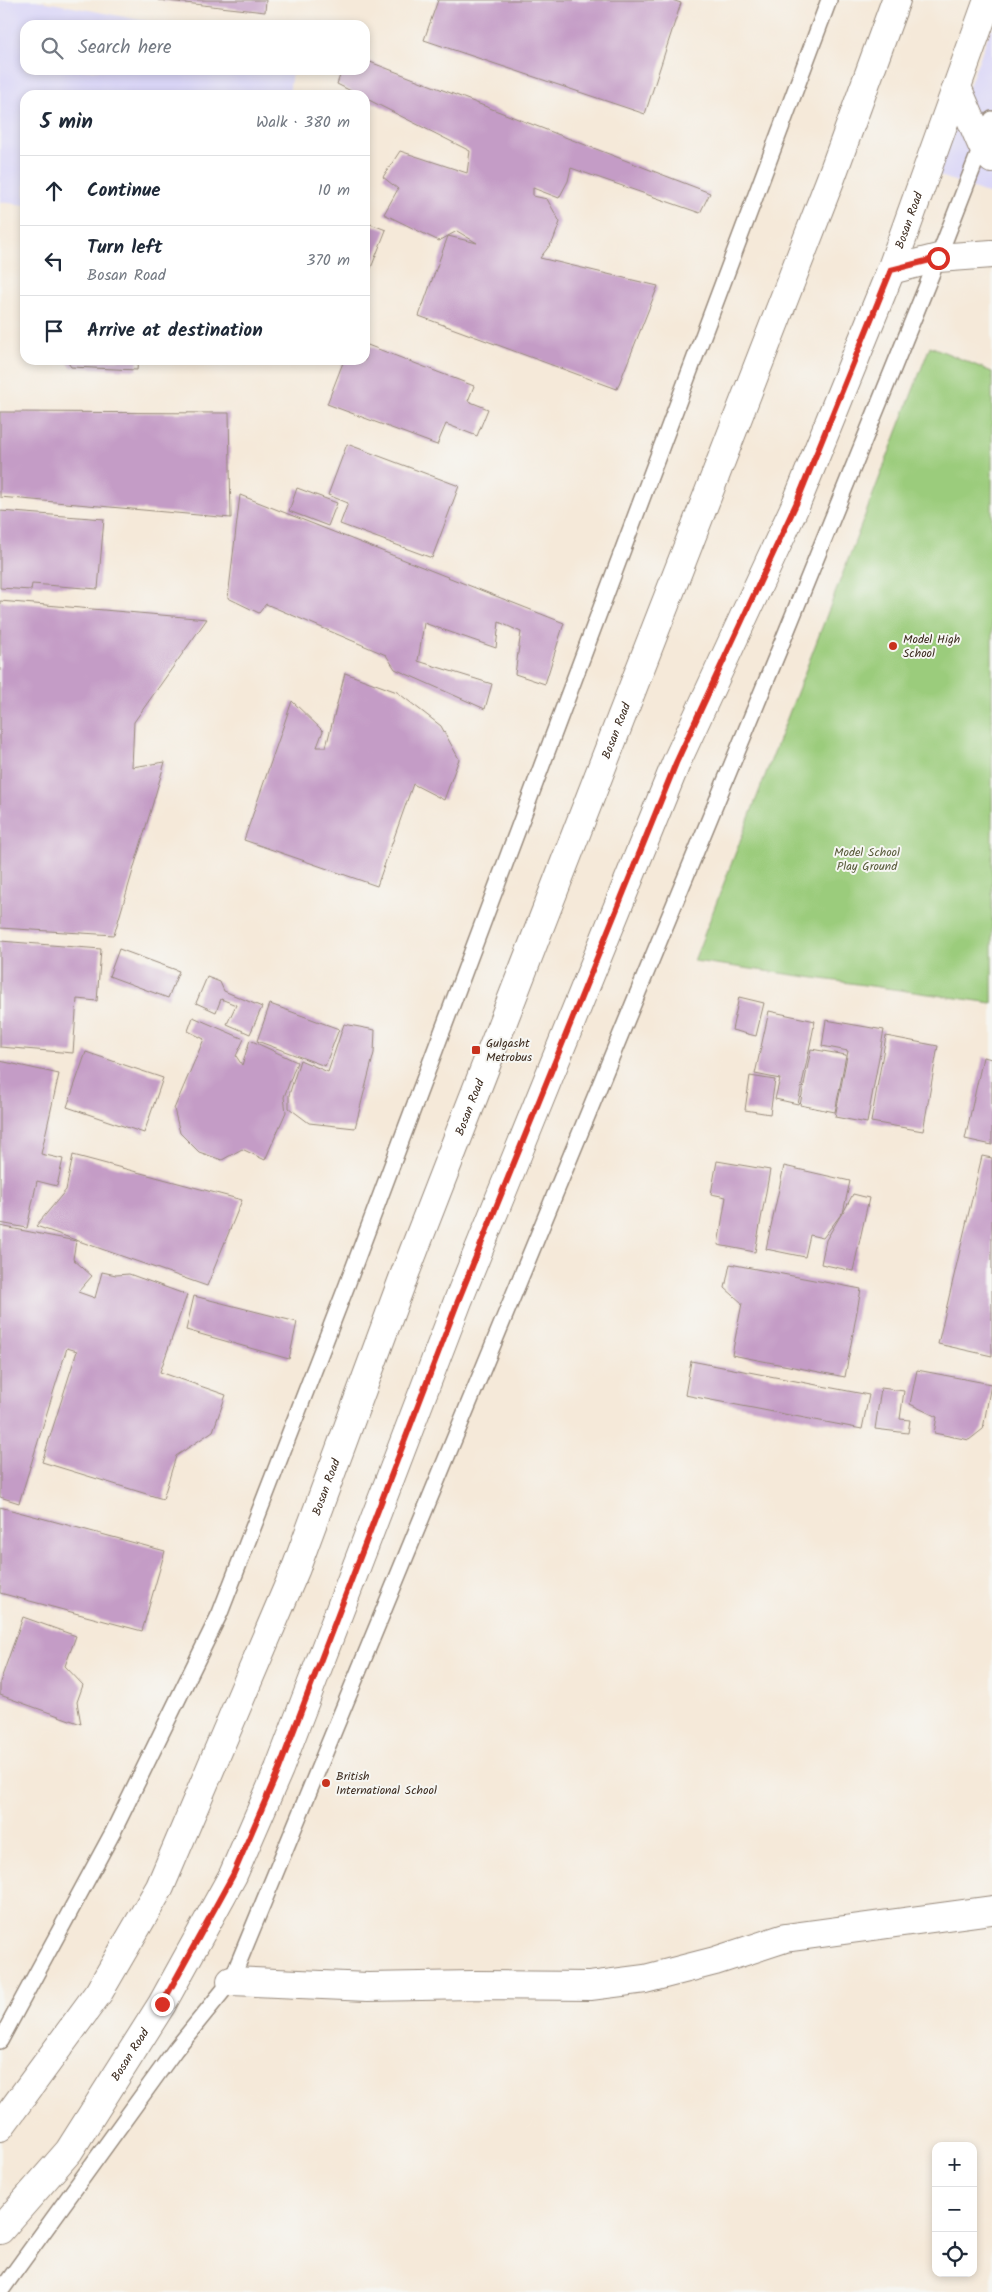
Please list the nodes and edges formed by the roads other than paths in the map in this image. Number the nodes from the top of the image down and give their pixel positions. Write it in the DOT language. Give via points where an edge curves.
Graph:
graph roads {
  1 [pos="829,0"];
  2 [pos="896,0"];
  3 [pos="988,0"];
  4 [pos="957,87"];
  5 [pos="992,119"];
  6 [pos="987,152"];
  7 [pos="992,254"];
  8 [pos="938,258"];
  9 [pos="891,270"];
  10 [pos="992,1910"];
  11 [pos="231,1981"];
  12 [pos="0,2041"];
  13 [pos="0,2127"];
  14 [pos="0,2230"];
  15 [pos="0,2292"];
  1 -- 12 [label="lane" via="368,1229 220,1613 114,1832"];
  2 -- 13 [label="main road, Bosan Road" via="831,178 404,1276 296,1568 160,1887 99,1992"];
  3 -- 4 [label="main road, Bosan Road"];
  4 -- 6 [label="main road"];
  4 -- 9 [label="main road, Bosan Road"];
  5 -- 6 [label="lane"];
  6 -- 8 [label="lane"];
  7 -- 8 [label="main road"];
  8 -- 9 [label="main road"];
  8 -- 11 [label="lane"];
  9 -- 14 [label="main road, Bosan Road" via="796,504 672,772 458,1301 279,1769 233,1875 162,2004 69,2151"];
  10 -- 11 [label="main road" via="785,1938 645,1979 590,1986 368,1987"];
  11 -- 15 [label="lane" via="175,2050"];
}
